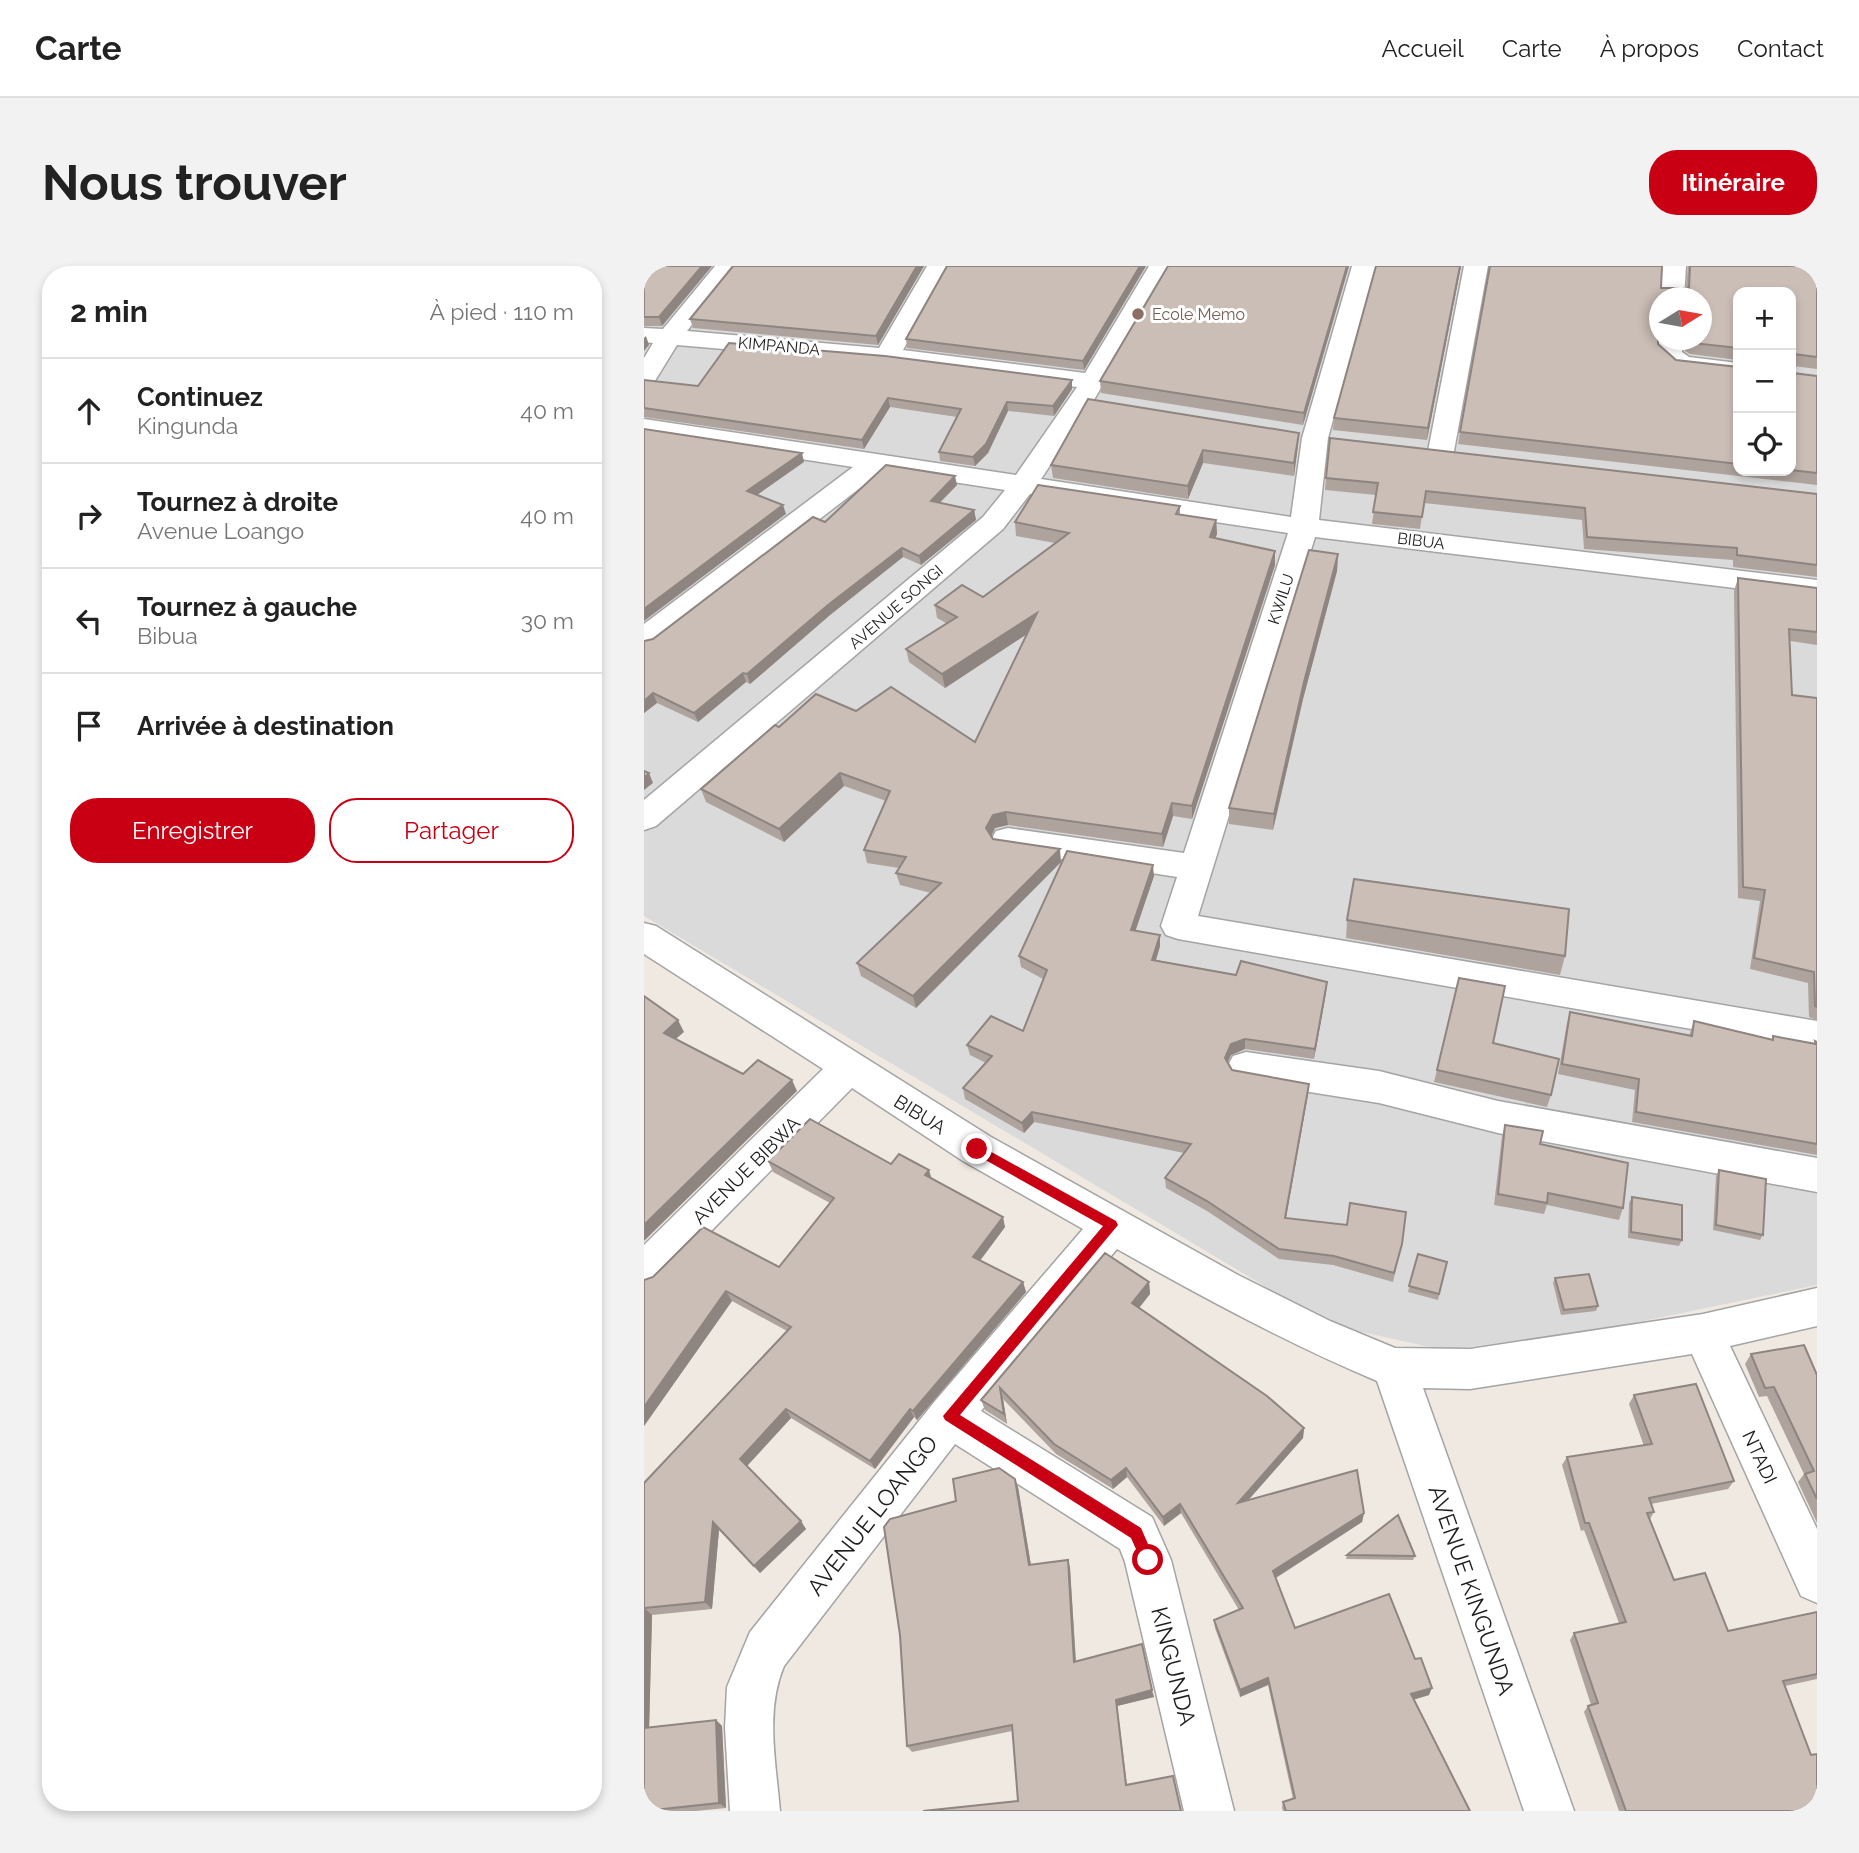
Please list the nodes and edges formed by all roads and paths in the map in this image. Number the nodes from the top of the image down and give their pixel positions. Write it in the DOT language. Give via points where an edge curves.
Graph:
graph roads {
  1 [pos="727,266"];
  2 [pos="939,266"];
  3 [pos="1161,266"];
  4 [pos="1364,266"];
  5 [pos="1476,266"];
  6 [pos="1674,266"];
  7 [pos="1673,287"];
  8 [pos="644,335"];
  9 [pos="670,336"];
  10 [pos="1671,350"];
  11 [pos="887,356"];
  12 [pos="1733,369"];
  13 [pos="644,379"];
  14 [pos="1085,390"];
  15 [pos="1105,404"];
  16 [pos="644,427"];
  17 [pos="1468,454"];
  18 [pos="878,461"];
  19 [pos="1026,485"];
  20 [pos="1304,527"];
  21 [pos="1817,589"];
  22 [pos="644,639"];
  23 [pos="644,818"];
  24 [pos="1008,839"];
  25 [pos="1197,867"];
  26 [pos="644,936"];
  27 [pos="1817,1036"];
  28 [pos="1246,1067"];
  29 [pos="848,1068"];
  30 [pos="1817,1175"];
  31 [pos="1112,1225"];
  32 [pos="644,1272"];
  33 [pos="1817,1307"];
  34 [pos="1703,1333"];
  35 [pos="1394,1368"];
  36 [pos="950,1416"];
  37 [pos="1817,1580"];
  38 [pos="755,1811"];
  39 [pos="1209,1811"];
  40 [pos="1549,1811"];
  1 -- 9 [label="street"];
  2 -- 11 [label="street"];
  3 -- 14 [label="street"];
  4 -- 20 [label="street, KWILU" via="1314,437"];
  5 -- 17 [label="street" via="1428,450"];
  6 -- 7 [label="street"];
  8 -- 9 [label="street, KIMPANDA"];
  9 -- 11 [label="street, KIMPANDA"];
  9 -- 13 [label="street"];
  10 -- 12 [label="street" via="1682,364"];
  11 -- 14 [label="street, KIMPANDA"];
  14 -- 15 [label="street, KIMPANDA"];
  14 -- 19 [label="street"];
  16 -- 18 [label="street"];
  18 -- 19 [label="street"];
  18 -- 22 [label="street"];
  19 -- 20 [label="street, BIBUA"];
  19 -- 23 [label="street, AVENUE SONGI" via="993,523"];
  20 -- 21 [label="street, BIBUA"];
  20 -- 25 [label="street, KWILU"];
  24 -- 25 [label="street"];
  25 -- 27 [label="street, KWILU" via="1178,926"];
  26 -- 29 [label="street, BIBUA"];
  28 -- 30 [label="street" via="1379,1087 1498,1117"];
  29 -- 31 [label="street, BIBUA" via="977,1149"];
  29 -- 32 [label="street, AVENUE BIBWA"];
  31 -- 35 [label="street, BIBUA" via="1315,1335"];
  31 -- 36 [label="street, AVENUE LOANGO"];
  33 -- 34 [label="street"];
  34 -- 35 [label="street" via="1470,1369"];
  34 -- 37 [label="street, NTADI"];
  35 -- 40 [label="street, AVENUE KINGUNDA"];
  36 -- 38 [label="street, AVENUE LOANGO" via="767,1648 751,1687"];
  36 -- 39 [label="street, KINGUNDA" via="1136,1533 1148,1560"];
}
